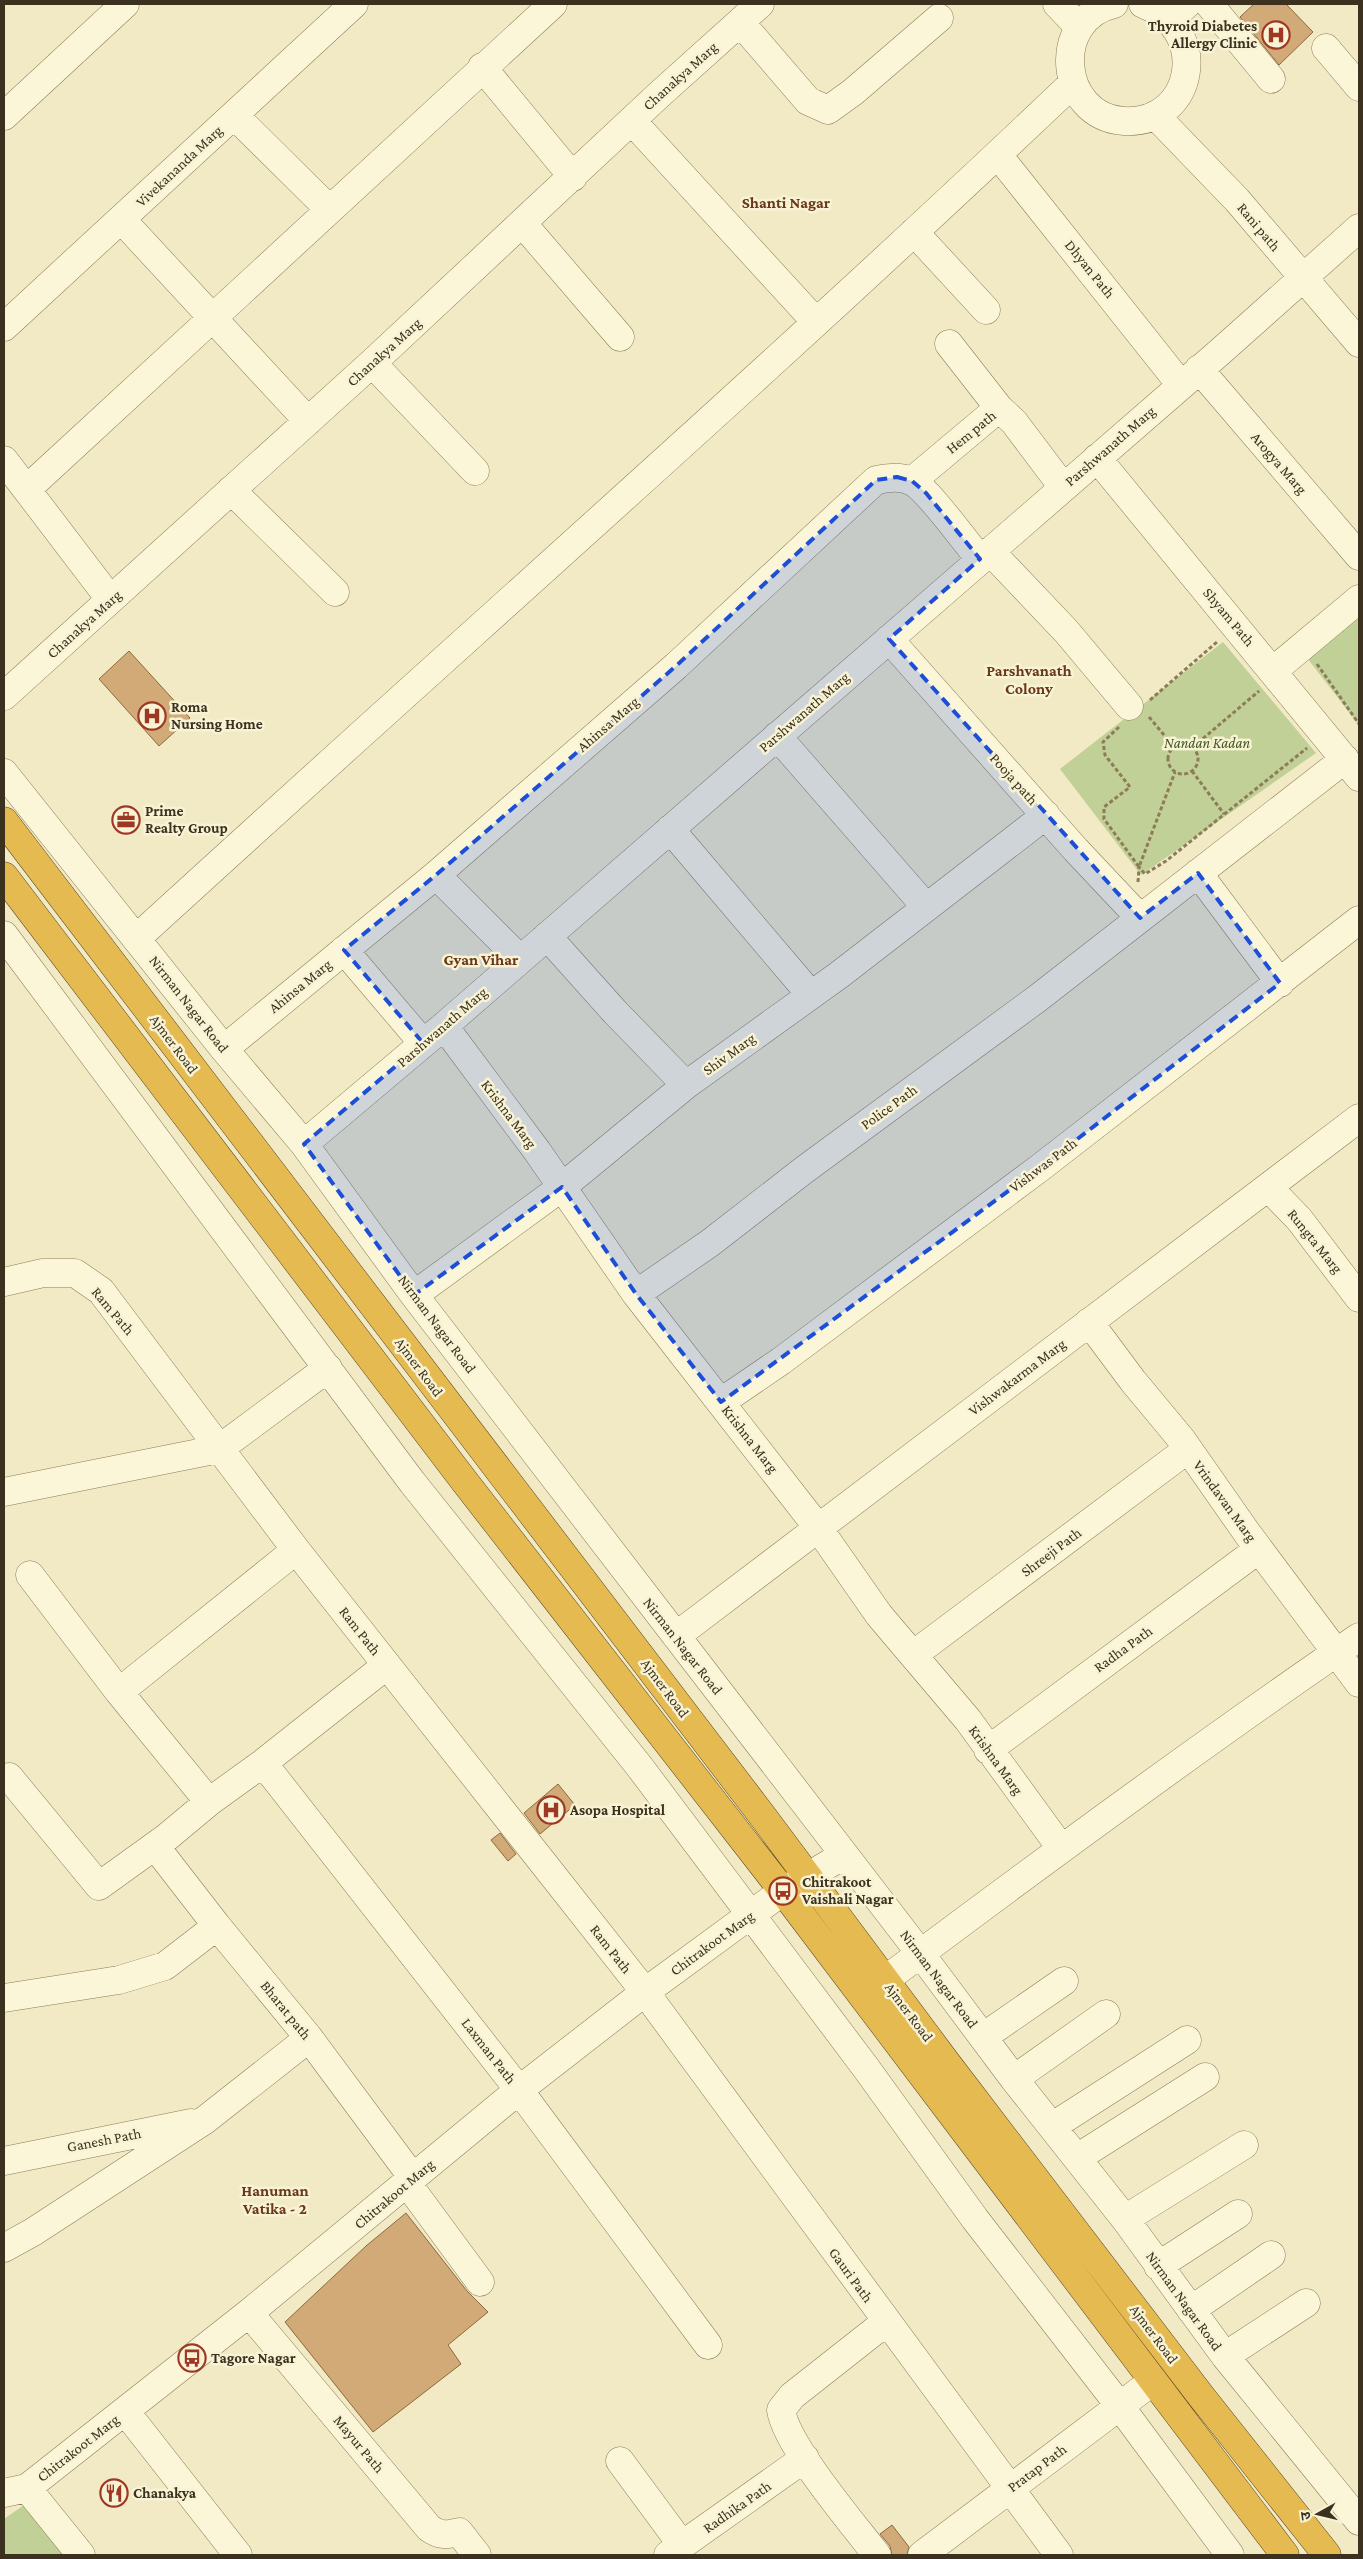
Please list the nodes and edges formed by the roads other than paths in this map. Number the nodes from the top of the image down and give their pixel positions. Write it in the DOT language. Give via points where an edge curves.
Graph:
graph roads {
  1 [pos="125,4"];
  2 [pos="354,4"];
  3 [pos="552,4"];
  4 [pos="760,4"];
  5 [pos="1057,4"];
  6 [pos="1114,4"];
  7 [pos="1143,4"];
  8 [pos="1209,4"];
  9 [pos="1179,12"];
  10 [pos="939,18"];
  11 [pos="740,22"];
  12 [pos="1079,27"];
  13 [pos="1326,48"];
  14 [pos="482,67"];
  15 [pos="1271,79"];
  16 [pos="1072,84"];
  17 [pos="1359,87"];
  18 [pos="1155,114"];
  19 [pos="234,115"];
  20 [pos="4,116"];
  21 [pos="632,121"];
  22 [pos="998,155"];
  23 [pos="573,177"];
  24 [pos="329,210"];
  25 [pos="121,219"];
  26 [pos="523,224"];
  27 [pos="1359,228"];
  28 [pos="914,232"];
  29 [pos="1303,278"];
  30 [pos="986,310"];
  31 [pos="213,318"];
  32 [pos="816,322"];
  33 [pos="4,327"];
  34 [pos="620,337"];
  35 [pos="1359,343"];
  36 [pos="949,344"];
  37 [pos="372,363"];
  38 [pos="1190,377"];
  39 [pos="999,408"];
  40 [pos="308,421"];
  41 [pos="1097,458"];
  42 [pos="4,460"];
  43 [pos="475,471"];
  44 [pos="912,481"];
  45 [pos="1063,487"];
  46 [pos="27,489"];
  47 [pos="231,490"];
  48 [pos="985,555"];
  49 [pos="1359,556"];
  50 [pos="335,592"];
  51 [pos="110,599"];
  52 [pos="1359,599"];
  53 [pos="888,640"];
  54 [pos="1268,679"];
  55 [pos="4,696"];
  56 [pos="1136,712"];
  57 [pos="776,736"];
  58 [pos="1352,768"];
  59 [pos="4,773"];
  60 [pos="1046,815"];
  61 [pos="4,821"];
  62 [pos="670,828"];
  63 [pos="1198,872"];
  64 [pos="436,875"];
  65 [pos="4,876"];
  66 [pos="926,907"];
  67 [pos="1138,915"];
  68 [pos="1359,920"];
  69 [pos="4,935"];
  70 [pos="547,936"];
  71 [pos="137,938"];
  72 [pos="344,950"];
  73 [pos="520,959"];
  74 [pos="1280,983"];
  75 [pos="811,995"];
  76 [pos="444,1026"];
  77 [pos="423,1043"];
  78 [pos="224,1049"];
  79 [pos="686,1085"];
  80 [pos="1359,1118"];
  81 [pos="304,1144"];
  82 [pos="562,1187"];
  83 [pos="1268,1187"];
  84 [pos="4,1282"];
  85 [pos="636,1294"];
  86 [pos="414,1295"];
  87 [pos="1358,1295"];
  88 [pos="1089,1322"];
  89 [pos="328,1368"];
  90 [pos="721,1402"];
  91 [pos="219,1449"];
  92 [pos="1188,1449"];
  93 [pos="4,1492"];
  94 [pos="819,1529"];
  95 [pos="1260,1549"];
  96 [pos="296,1550"];
  97 [pos="30,1575"];
  98 [pos="676,1636"];
  99 [pos="1348,1645"];
  100 [pos="912,1654"];
  101 [pos="387,1665"];
  102 [pos="1359,1683"];
  103 [pos="119,1692"];
  104 [pos="988,1750"];
  105 [pos="262,1763"];
  106 [pos="4,1778"];
  107 [pos="209,1802"];
  108 [pos="155,1846"];
  109 [pos="1061,1848"];
  110 [pos="844,1855"];
  111 [pos="807,1876"];
  112 [pos="783,1891"];
  113 [pos="751,1914"];
  114 [pos="217,1926"];
  115 [pos="920,1954"];
  116 [pos="885,1980"];
  117 [pos="1064,1981"];
  118 [pos="645,1992"];
  119 [pos="4,1998"];
  120 [pos="1106,2014"];
  121 [pos="983,2036"];
  122 [pos="309,2038"];
  123 [pos="1187,2040"];
  124 [pos="1204,2077"];
  125 [pos="1014,2079"];
  126 [pos="519,2090"];
  127 [pos="205,2120"];
  128 [pos="1053,2126"];
  129 [pos="1244,2145"];
  130 [pos="1077,2158"];
  131 [pos="4,2160"];
  132 [pos="410,2180"];
  133 [pos="1238,2214"];
  134 [pos="1125,2219"];
  135 [pos="4,2248"];
  136 [pos="1271,2255"];
  137 [pos="1158,2266"];
  138 [pos="480,2282"];
  139 [pos="1306,2303"];
  140 [pos="1191,2310"];
  141 [pos="249,2314"];
  142 [pos="886,2322"];
  143 [pos="708,2344"];
  144 [pos="1224,2356"];
  145 [pos="1153,2381"];
  146 [pos="1119,2405"];
  147 [pos="125,2410"];
  148 [pos="805,2458"];
  149 [pos="620,2461"];
  150 [pos="1010,2488"];
  151 [pos="16,2490"];
  152 [pos="1359,2521"];
  153 [pos="675,2550"];
  154 [pos="81,2555"];
  155 [pos="238,2555"];
  156 [pos="477,2555"];
  157 [pos="877,2555"];
  158 [pos="922,2555"];
  159 [pos="1060,2555"];
  160 [pos="1230,2555"];
  161 [pos="1285,2555"];
  162 [pos="1327,2555"];
  1 -- 20 [label="street"];
  2 -- 19 [label="street, Vivekananda Marg"];
  3 -- 14 [label="street"];
  4 -- 11 [label="street, Chanakya Marg"];
  5 -- 12 [label="street"];
  6 -- 12 [label="street" via="1091,14"];
  7 -- 9 [label="street"];
  8 -- 15 [label="street"];
  9 -- 18 [label="street" via="1180,32 1186,47 1185,79 1173,100"];
  10 -- 11 [label="street" via="828,110 808,101"];
  11 -- 21 [label="street, Chanakya Marg"];
  12 -- 16 [label="street" via="1071,45 1068,64"];
  13 -- 17 [label="street"];
  14 -- 23 [label="street"];
  14 -- 24 [label="street"];
  16 -- 18 [label="street" via="1092,109 1107,117 1139,120"];
  16 -- 22 [label="street"];
  18 -- 29 [label="street, Rani path" via="1236,200"];
  19 -- 24 [label="street"];
  19 -- 25 [label="street, Vivekananda Marg"];
  21 -- 23 [label="street, Chanakya Marg"];
  21 -- 32 [label="street"];
  22 -- 28 [label="street"];
  22 -- 38 [label="street, Dhyan Path"];
  23 -- 26 [label="street, Chanakya Marg"];
  24 -- 31 [label="street"];
  25 -- 31 [label="street"];
  25 -- 33 [label="street, Vivekananda Marg"];
  26 -- 34 [label="street"];
  26 -- 37 [label="street, Chanakya Marg"];
  27 -- 29 [label="street, Parshwanath Marg"];
  28 -- 30 [label="street"];
  28 -- 32 [label="street"];
  29 -- 35 [label="street, Rani path"];
  29 -- 38 [label="street, Parshwanath Marg"];
  31 -- 40 [label="street"];
  31 -- 46 [label="street"];
  32 -- 71 [label="street"];
  36 -- 39 [label="street"];
  37 -- 40 [label="street, Chanakya Marg"];
  37 -- 43 [label="street"];
  38 -- 41 [label="street, Parshwanath Marg"];
  38 -- 49 [label="street, Arogya Marg"];
  39 -- 44 [label="street, Hem path"];
  39 -- 45 [label="street, Hem path" via="1014,422"];
  40 -- 47 [label="street, Chanakya Marg"];
  41 -- 45 [label="street, Parshwanath Marg"];
  41 -- 54 [label="street, Shyam Path"];
  42 -- 46 [label="street"];
  44 -- 48 [label="street"];
  44 -- 64 [label="street, Ahinsa Marg" via="897,477 876,480 676,666"];
  45 -- 48 [label="street, Parshwanath Marg"];
  46 -- 51 [label="street"];
  47 -- 50 [label="street"];
  47 -- 51 [label="street, Chanakya Marg"];
  48 -- 53 [label="street, Parshwanath Marg"];
  48 -- 56 [label="street" via="1066,631"];
  51 -- 55 [label="street, Chanakya Marg"];
  52 -- 54 [label="street"];
  53 -- 57 [label="street, Parshwanath Marg"];
  53 -- 60 [label="street, Pooja path"];
  54 -- 58 [label="street, Shyam Path"];
  57 -- 62 [label="street, Parshwanath Marg"];
  57 -- 66 [label="street"];
  58 -- 63 [label="street, Police Path"];
  59 -- 71 [label="street, Nirman Nagar Road"];
  60 -- 66 [label="street, Shiv Marg"];
  60 -- 67 [label="street, Pooja path"];
  61 -- 111 [label="highway, Ajmer Road"];
  62 -- 70 [label="street, Parshwanath Marg"];
  62 -- 75 [label="street"];
  63 -- 67 [label="street, Police Path"];
  63 -- 74 [label="street"];
  64 -- 72 [label="street, Ahinsa Marg"];
  64 -- 73 [label="street"];
  65 -- 112 [label="highway, Ajmer Road" via="465,1482"];
  66 -- 75 [label="street, Shiv Marg"];
  67 -- 85 [label="street, Police Path" via="1038,998 710,1243"];
  68 -- 74 [label="street, Vishwas Path"];
  69 -- 89 [label="street"];
  70 -- 73 [label="street, Parshwanath Marg"];
  70 -- 79 [label="street"];
  71 -- 78 [label="street, Nirman Nagar Road"];
  72 -- 77 [label="street"];
  72 -- 78 [label="street, Ahinsa Marg"];
  73 -- 76 [label="street, Parshwanath Marg"];
  74 -- 90 [label="street, Vishwas Path" via="1041,1167"];
  75 -- 79 [label="street, Shiv Marg"];
  76 -- 77 [label="street, Parshwanath Marg"];
  76 -- 82 [label="street, Krishna Marg"];
  77 -- 81 [label="street, Parshwanath Marg"];
  78 -- 81 [label="street, Nirman Nagar Road"];
  79 -- 82 [label="street, Shiv Marg"];
  80 -- 83 [label="street, Vishwakarma Marg"];
  81 -- 86 [label="street, Nirman Nagar Road"];
  82 -- 85 [label="street, Krishna Marg"];
  82 -- 86 [label="street, Shiv Marg"];
  83 -- 87 [label="street, Rungta Marg" via="1299,1219"];
  83 -- 88 [label="street, Vishwakarma Marg"];
  84 -- 91 [label="street, Ram Path" via="43,1273 75,1273 101,1291"];
  85 -- 90 [label="street, Krishna Marg"];
  86 -- 98 [label="street, Nirman Nagar Road"];
  88 -- 92 [label="street, Vrindavan Marg"];
  88 -- 94 [label="street, Vishwakarma Marg"];
  89 -- 91 [label="street"];
  89 -- 113 [label="street" via="412,1482"];
  90 -- 94 [label="street, Krishna Marg"];
  91 -- 93 [label="street"];
  91 -- 96 [label="street, Ram Path"];
  92 -- 95 [label="street, Vrindavan Marg"];
  92 -- 100 [label="street, Shreeji Path"];
  94 -- 98 [label="street, Vishwakarma Marg"];
  94 -- 100 [label="street, Krishna Marg" via="879,1615"];
  95 -- 99 [label="street, Vrindavan Marg"];
  95 -- 104 [label="street, Radha Path"];
  96 -- 101 [label="street, Ram Path"];
  96 -- 103 [label="street"];
  97 -- 103 [label="street"];
  98 -- 110 [label="street, Nirman Nagar Road"];
  99 -- 102 [label="street, Vrindavan Marg"];
  99 -- 109 [label="street"];
  100 -- 104 [label="street, Krishna Marg" via="968,1720"];
  101 -- 105 [label="street"];
  101 -- 118 [label="street, Ram Path"];
  103 -- 107 [label="street"];
  104 -- 109 [label="street, Krishna Marg"];
  105 -- 107 [label="street"];
  105 -- 126 [label="street, Laxman Path"];
  106 -- 108 [label="street" via="9,1777 99,1886"];
  107 -- 108 [label="street"];
  108 -- 114 [label="street, Bharat path"];
  109 -- 115 [label="street"];
  110 -- 111 [label="street, Chitrakoot Marg"];
  110 -- 115 [label="street, Nirman Nagar Road"];
  111 -- 112 [label="street, Chitrakoot Marg"];
  111 -- 116 [label="highway, Ajmer Road"];
  112 -- 113 [label="street, Chitrakoot Marg"];
  112 -- 145 [label="highway, Ajmer Road"];
  113 -- 118 [label="street, Chitrakoot Marg"];
  113 -- 146 [label="street" via="975,2219"];
  114 -- 119 [label="street" via="165,1966 119,1980"];
  114 -- 122 [label="street, Bharat path"];
  115 -- 116 [label="street"];
  115 -- 121 [label="street, Nirman Nagar Road"];
  116 -- 162 [label="highway, Ajmer Road" via="1201,2396"];
  117 -- 121 [label="street"];
  118 -- 126 [label="street, Chitrakoot Marg"];
  118 -- 142 [label="street, Gauri Path"];
  120 -- 125 [label="street"];
  121 -- 125 [label="street, Nirman Nagar Road"];
  122 -- 127 [label="street"];
  122 -- 132 [label="street, Bharat path"];
  123 -- 128 [label="street"];
  124 -- 130 [label="street"];
  125 -- 128 [label="street, Nirman Nagar Road"];
  126 -- 132 [label="street, Chitrakoot Marg"];
  126 -- 143 [label="street, Laxman Path"];
  127 -- 131 [label="street, Ganesh Path"];
  127 -- 135 [label="street"];
  128 -- 130 [label="street, Nirman Nagar Road"];
  129 -- 134 [label="street"];
  130 -- 134 [label="street, Nirman Nagar Road"];
  132 -- 138 [label="street, Bharat path"];
  132 -- 141 [label="street, Chitrakoot Marg"];
  133 -- 137 [label="street"];
  134 -- 137 [label="street, Nirman Nagar Road"];
  136 -- 140 [label="street"];
  137 -- 140 [label="street, Nirman Nagar Road"];
  139 -- 144 [label="street"];
  140 -- 144 [label="street, Nirman Nagar Road"];
  141 -- 147 [label="street, Chitrakoot Marg"];
  141 -- 156 [label="street, Mayur Path" via="429,2528 446,2535 459,2532"];
  142 -- 148 [label="street" via="792,2396 781,2410"];
  142 -- 150 [label="street, Gauri Path"];
  144 -- 152 [label="street, Nirman Nagar Road"];
  145 -- 146 [label="street, Pratap Path"];
  145 -- 161 [label="highway, Ajmer Road"];
  146 -- 150 [label="street, Pratap Path"];
  146 -- 160 [label="street"];
  147 -- 151 [label="street, Chitrakoot Marg"];
  147 -- 155 [label="street"];
  148 -- 153 [label="street, Radhika Path"];
  148 -- 157 [label="street"];
  149 -- 153 [label="street"];
  150 -- 158 [label="street, Pratap Path"];
  150 -- 159 [label="street, Gauri Path"];
  151 -- 154 [label="street"];
}
